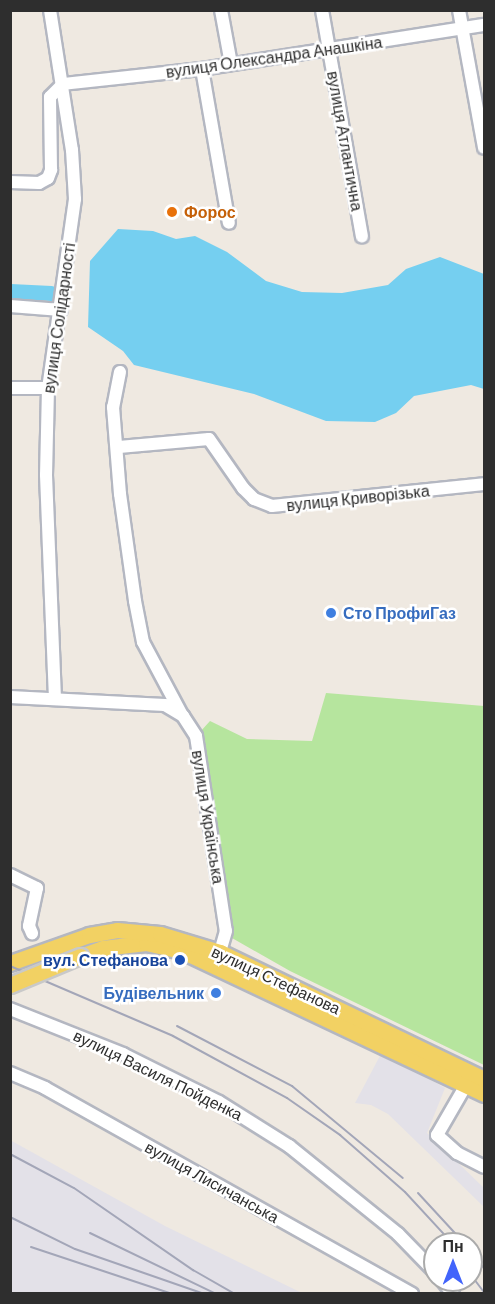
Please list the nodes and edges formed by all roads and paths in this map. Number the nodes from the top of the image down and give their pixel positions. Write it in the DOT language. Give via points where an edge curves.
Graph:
graph roads {
  1 [pos="50,10"];
  2 [pos="221,10"];
  3 [pos="322,10"];
  4 [pos="459,10"];
  5 [pos="484,25"];
  6 [pos="462,29"];
  7 [pos="328,51"];
  8 [pos="231,64"];
  9 [pos="202,69"];
  10 [pos="63,84"];
  11 [pos="484,148"];
  12 [pos="10,182"];
  13 [pos="230,224"];
  14 [pos="362,236"];
  15 [pos="10,306"];
  16 [pos="61,310"];
  17 [pos="120,372"];
  18 [pos="10,388"];
  19 [pos="48,388"];
  20 [pos="118,447"];
  21 [pos="484,484"];
  22 [pos="10,697"];
  23 [pos="55,699"];
  24 [pos="183,716"];
  25 [pos="10,875"];
  26 [pos="32,933"];
  27 [pos="215,957"];
  28 [pos="10,963"];
  29 [pos="10,985"];
  30 [pos="10,1009"];
  31 [pos="10,1073"];
  32 [pos="484,1079"];
  33 [pos="466,1085"];
  34 [pos="484,1094"];
  35 [pos="484,1167"];
  36 [pos="423,1260"];
  37 [pos="412,1293"];
  1 -- 10 [label="street, вулиця Солідарності"];
  2 -- 8 [label="street"];
  3 -- 7 [label="street, вулиця Атлантична"];
  4 -- 6 [label="street"];
  5 -- 6 [label="street, вулиця Олександра Анашкіна"];
  6 -- 7 [label="street, вулиця Олександра Анашкіна"];
  6 -- 11 [label="street"];
  7 -- 8 [label="street, вулиця Олександра Анашкіна"];
  7 -- 14 [label="street, вулиця Атлантична"];
  8 -- 9 [label="street, вулиця Олександра Анашкіна"];
  9 -- 10 [label="street, вулиця Олександра Анашкіна"];
  9 -- 13 [label="street"];
  10 -- 12 [label="street" via="50,97 48,178 39,183"];
  10 -- 16 [label="street, вулиця Солідарності" via="75,199"];
  15 -- 16 [label="street"];
  16 -- 19 [label="street, вулиця Солідарності"];
  17 -- 20 [label="street, вулиця Українська" via="113,407"];
  18 -- 19 [label="street"];
  19 -- 23 [label="street, вулиця Солідарності" via="46,475"];
  20 -- 21 [label="street, вулиця Криворізька" via="209,440 243,488 254,499 272,506"];
  20 -- 24 [label="street, вулиця Українська" via="120,494 143,642"];
  22 -- 23 [label="street"];
  23 -- 24 [label="street" via="165,705"];
  24 -- 27 [label="street, вулиця Українська" via="196,736 226,932"];
  25 -- 26 [label="street" via="37,888 29,926"];
  27 -- 28 [label="main road, вулиця Стефанова" via="140,930 89,935"];
  27 -- 29 [label="main road, вулиця Стефанова, bridge" via="146,943 114,946"];
  27 -- 32 [label="main road, вулиця Стефанова"];
  27 -- 33 [label="main road, вулиця Стефанова"];
  30 -- 36 [label="street, вулиця Василя Пойденка" via="123,1054 219,1102 289,1146 398,1234"];
  31 -- 37 [label="street, вулиця Лисичанська" via="45,1088"];
  33 -- 34 [label="main road, вулиця Стефанова"];
  33 -- 35 [label="street" via="436,1135 456,1154"];
}
